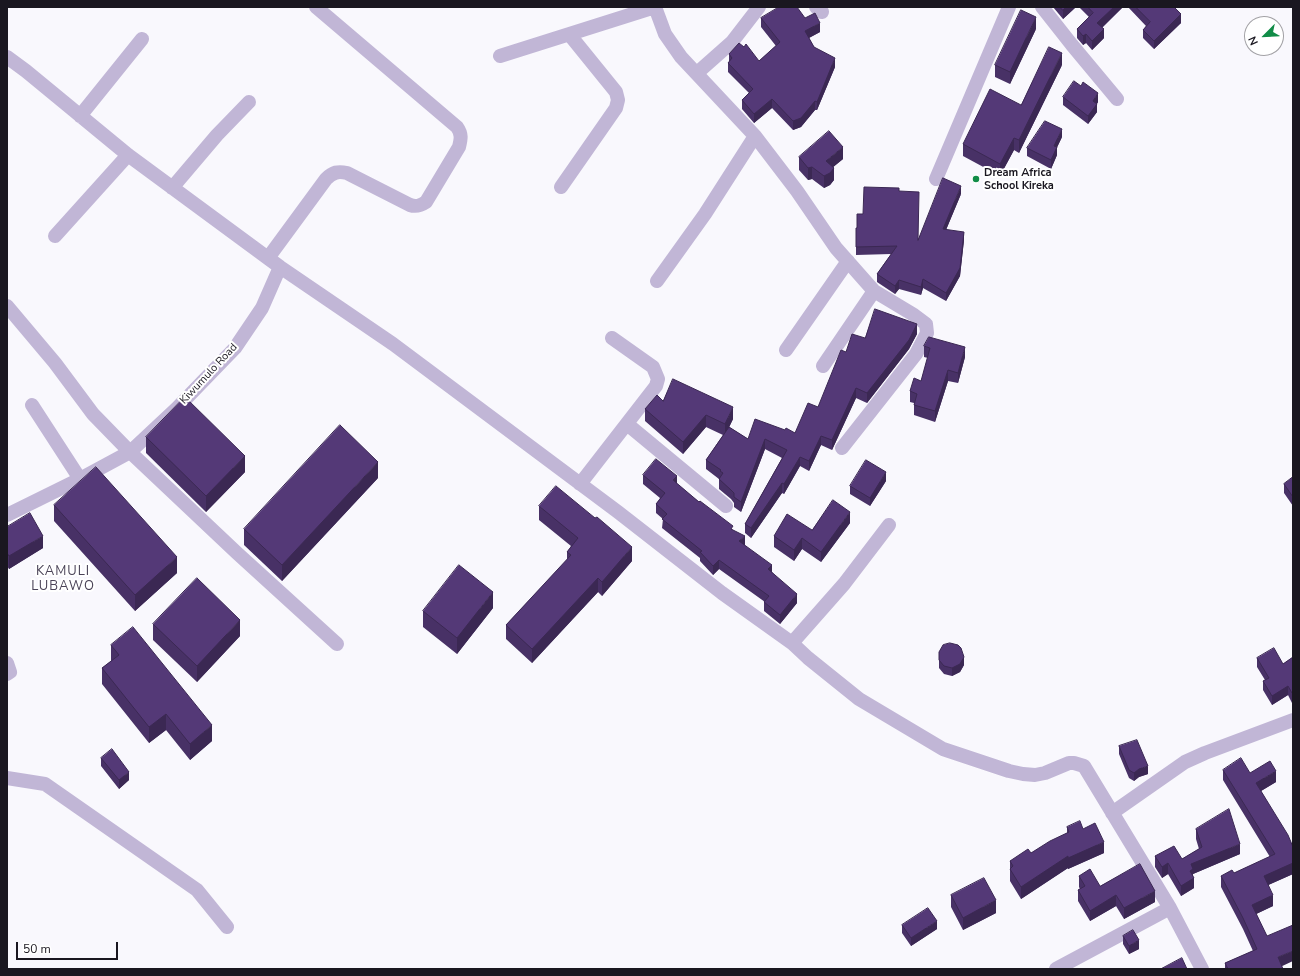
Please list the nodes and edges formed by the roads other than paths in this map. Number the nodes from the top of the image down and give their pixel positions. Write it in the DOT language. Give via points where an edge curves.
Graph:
graph roads {
  1 [pos="316,7"];
  2 [pos="654,7"];
  3 [pos="759,7"];
  4 [pos="1009,7"];
  5 [pos="1042,7"];
  6 [pos="569,34"];
  7 [pos="142,39"];
  8 [pos="500,56"];
  9 [pos="7,57"];
  10 [pos="697,73"];
  11 [pos="1118,99"];
  12 [pos="249,102"];
  13 [pos="80,116"];
  14 [pos="755,136"];
  15 [pos="128,155"];
  16 [pos="936,180"];
  17 [pos="561,187"];
  18 [pos="172,188"];
  19 [pos="55,236"];
  20 [pos="268,258"];
  21 [pos="848,261"];
  22 [pos="280,267"];
  23 [pos="657,281"];
  24 [pos="874,291"];
  25 [pos="7,306"];
  26 [pos="612,338"];
  27 [pos="786,350"];
  28 [pos="823,366"];
  29 [pos="32,405"];
  30 [pos="626,424"];
  31 [pos="842,448"];
  32 [pos="130,452"];
  33 [pos="80,479"];
  34 [pos="580,484"];
  35 [pos="726,506"];
  36 [pos="7,515"];
  37 [pos="889,525"];
  38 [pos="792,643"];
  39 [pos="337,644"];
  40 [pos="7,663"];
  41 [pos="7,674"];
  42 [pos="1293,720"];
  43 [pos="7,778"];
  44 [pos="1112,813"];
  45 [pos="1170,908"];
  46 [pos="227,926"];
  47 [pos="1056,969"];
  48 [pos="1202,969"];
  1 -- 20 [label="street" via="457,127 461,140 426,202 421,205 410,205 347,173 333,173"];
  2 -- 6 [label="street"];
  2 -- 10 [label="street" via="665,34 681,57"];
  3 -- 10 [label="street" via="732,42"];
  4 -- 16 [label="street"];
  5 -- 11 [label="street"];
  6 -- 8 [label="street"];
  6 -- 17 [label="street" via="616,92 618,100 616,108"];
  7 -- 13 [label="street"];
  9 -- 13 [label="street"];
  10 -- 14 [label="street"];
  12 -- 18 [label="street"];
  13 -- 15 [label="street"];
  14 -- 21 [label="street"];
  14 -- 23 [label="street" via="705,214"];
  15 -- 18 [label="street"];
  15 -- 19 [label="street"];
  18 -- 20 [label="street"];
  20 -- 22 [label="street"];
  21 -- 24 [label="street"];
  21 -- 27 [label="street"];
  22 -- 32 [label="street, Kiwumulo Road" via="262,308 235,348"];
  22 -- 34 [label="street" via="392,344"];
  24 -- 28 [label="street"];
  24 -- 31 [label="street" via="926,324 927,333 916,354"];
  25 -- 32 [label="street" via="55,362 93,414"];
  26 -- 30 [label="street" via="653,366 658,379 656,386"];
  29 -- 33 [label="street"];
  30 -- 34 [label="street"];
  30 -- 35 [label="street"];
  32 -- 33 [label="street, Kiwumulo Road"];
  32 -- 39 [label="street" via="237,554"];
  33 -- 36 [label="street, Kiwumulo Road"];
  34 -- 38 [label="street"];
  37 -- 38 [label="street" via="844,584"];
  38 -- 44 [label="street" via="859,699 942,749 1023,774 1046,773 1069,763 1084,766"];
  40 -- 41 [label="street" via="10,672"];
  42 -- 44 [label="street" via="1185,762"];
  43 -- 46 [label="street" via="45,784 197,890"];
  44 -- 45 [label="street"];
  45 -- 47 [label="street"];
  45 -- 48 [label="street"];
}
